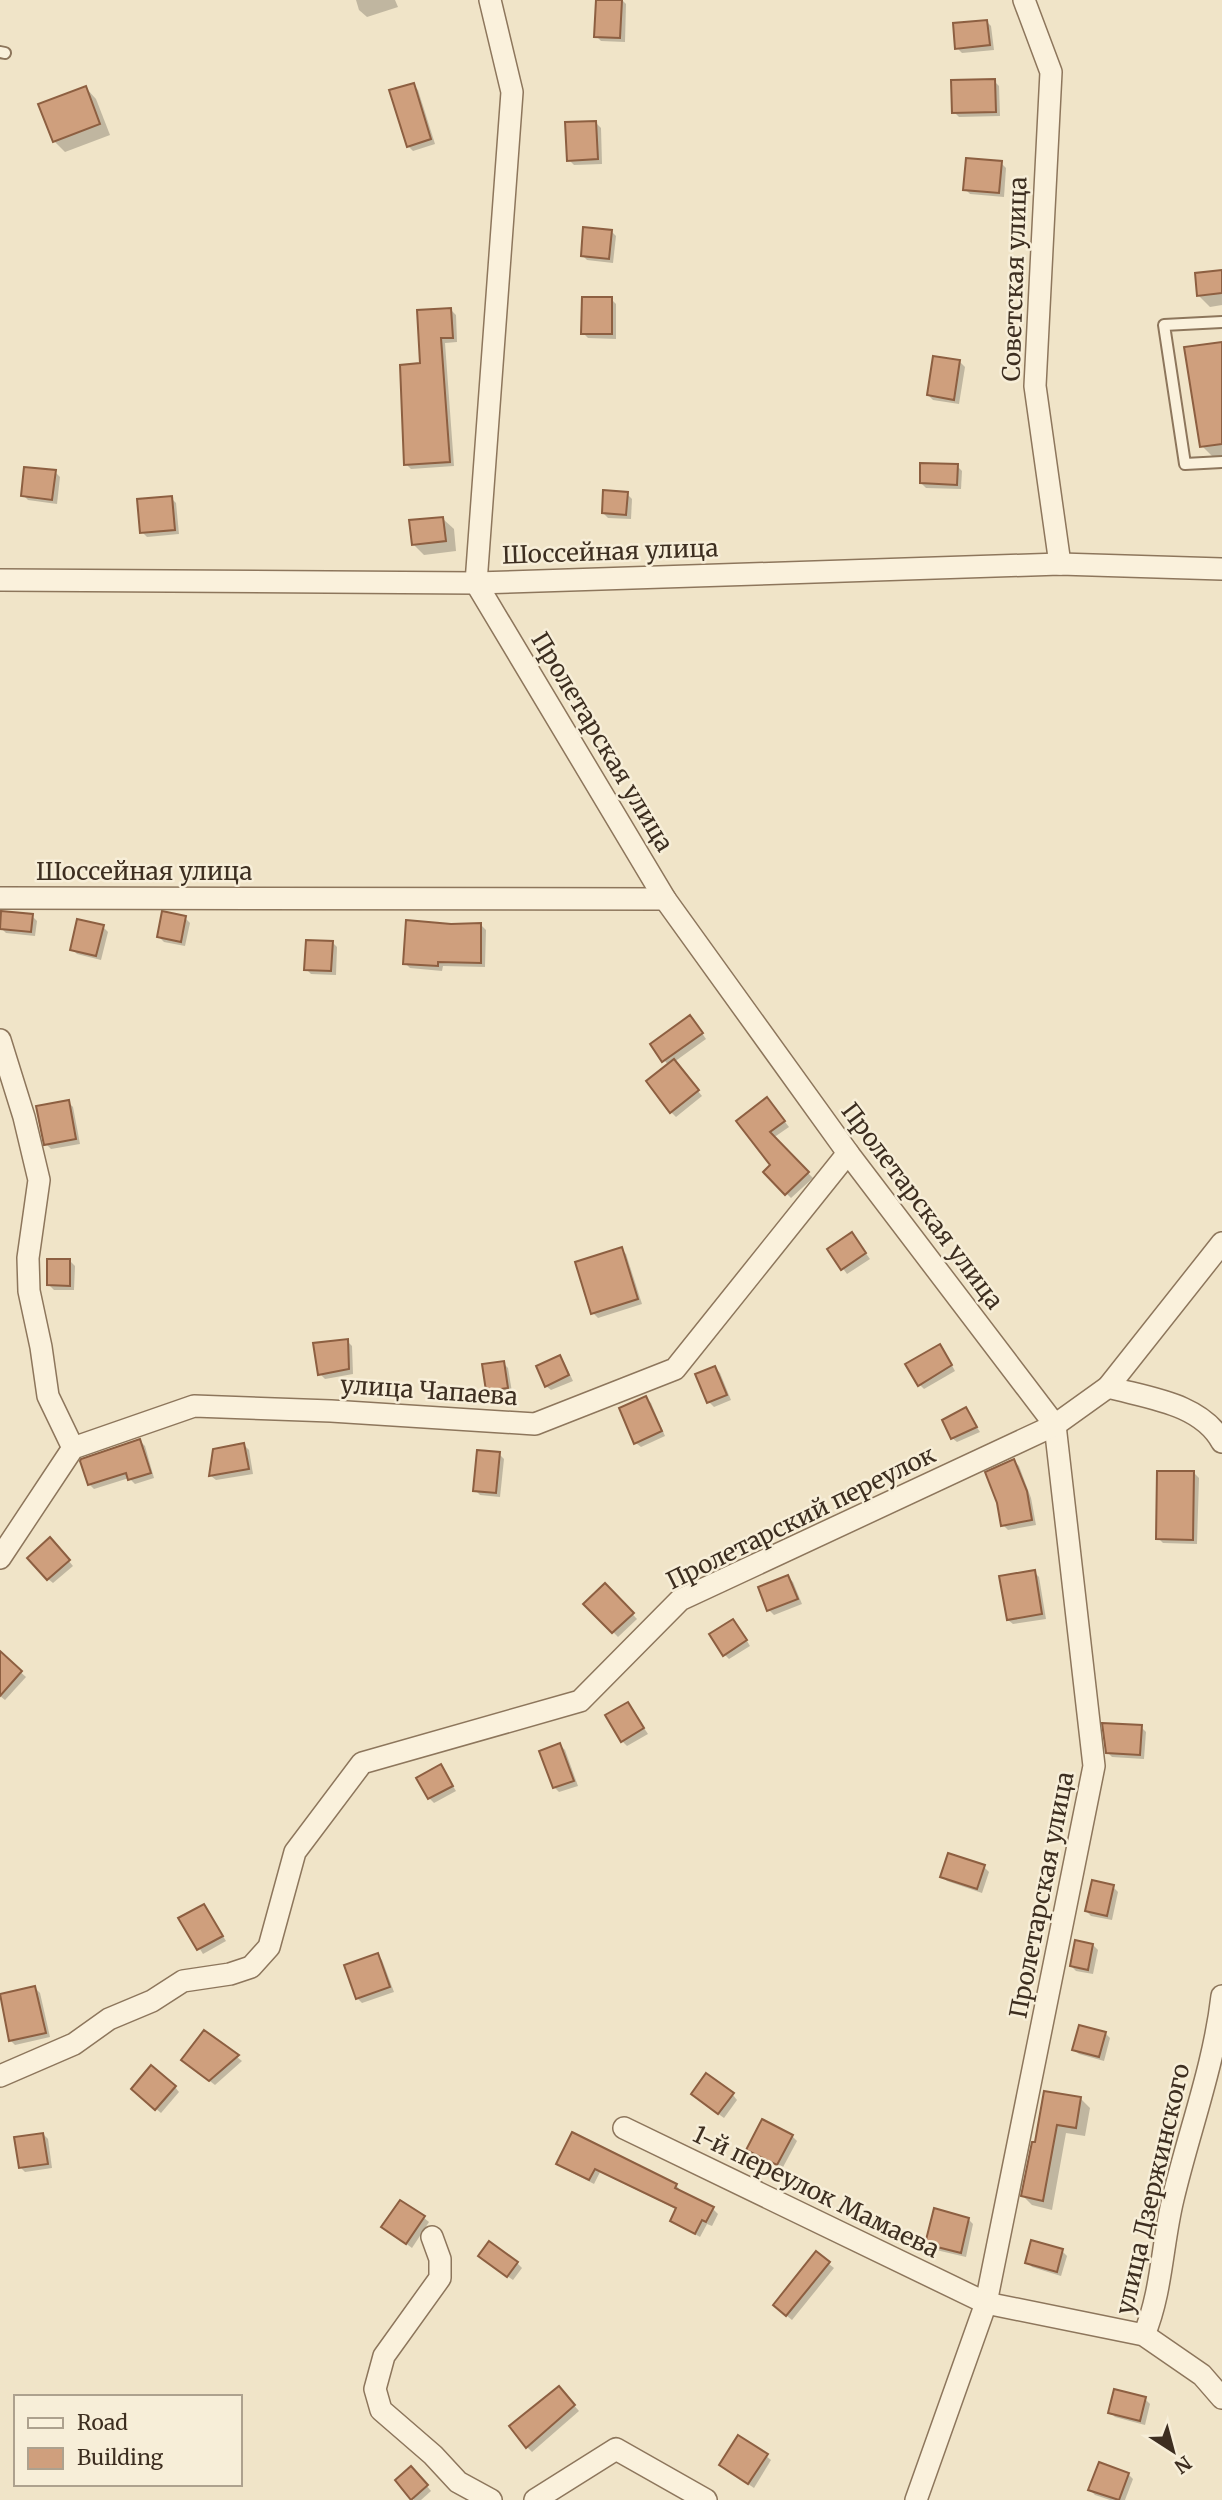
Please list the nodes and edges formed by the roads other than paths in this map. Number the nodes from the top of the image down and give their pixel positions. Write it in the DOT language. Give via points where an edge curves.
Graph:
graph roads {
  1 [pos="490,0"];
  2 [pos="1024,0"];
  3 [pos="1222,321"];
  4 [pos="1222,462"];
  5 [pos="1060,564"];
  6 [pos="1222,569"];
  7 [pos="0,580"];
  8 [pos="476,583"];
  9 [pos="0,898"];
  10 [pos="665,899"];
  11 [pos="0,1040"];
  12 [pos="848,1153"];
  13 [pos="1222,1243"];
  14 [pos="1108,1387"];
  15 [pos="1055,1425"];
  16 [pos="1222,1442"];
  17 [pos="73,1448"];
  18 [pos="0,1558"];
  19 [pos="1222,1996"];
  20 [pos="0,2076"];
  21 [pos="624,2128"];
  22 [pos="432,2238"];
  23 [pos="986,2303"];
  24 [pos="1144,2335"];
  25 [pos="1222,2399"];
  26 [pos="491,2500"];
  27 [pos="535,2500"];
  28 [pos="706,2500"];
  29 [pos="916,2500"];
  1 -- 8 [label="street" via="512,92"];
  2 -- 5 [label="street, Советская улица" via="1051,72 1035,386"];
  3 -- 4 [label="lane" via="1164,325 1185,464"];
  5 -- 6 [label="street, Шоссейная улица"];
  5 -- 8 [label="street, Шоссейная улица"];
  7 -- 8 [label="street, Шоссейная улица"];
  8 -- 10 [label="street, Пролетарская улица"];
  9 -- 10 [label="street, Шоссейная улица"];
  10 -- 12 [label="street, Пролетарская улица"];
  11 -- 17 [label="street" via="38,1180 28,1258 29,1291 48,1396"];
  12 -- 15 [label="street, Пролетарская улица"];
  12 -- 17 [label="street, улица Чапаева" via="675,1369 535,1424 194,1406"];
  13 -- 14 [label="street, Пролетарский переулок"];
  14 -- 15 [label="street, Пролетарский переулок"];
  14 -- 16 [label="street" via="1194,1413 1215,1429"];
  15 -- 20 [label="street, Пролетарский переулок" via="680,1600 580,1701 362,1763 295,1852 269,1947 251,1967 183,1981 152,2001 109,2019 74,2044"];
  15 -- 23 [label="street, Пролетарская улица" via="1094,1766"];
  17 -- 18 [label="street"];
  19 -- 24 [label="street, улица Дзержинского"];
  21 -- 23 [label="street, 1-й переулок Мамаева"];
  22 -- 26 [label="street" via="440,2259 440,2278 384,2356 375,2389 381,2410 458,2482"];
  23 -- 24 [label="street, 1-й переулок Мамаева"];
  23 -- 29 [label="street, Пролетарская улица"];
  24 -- 25 [label="street, улица Дзержинского" via="1202,2375"];
  27 -- 28 [label="street" via="616,2449"];
}
